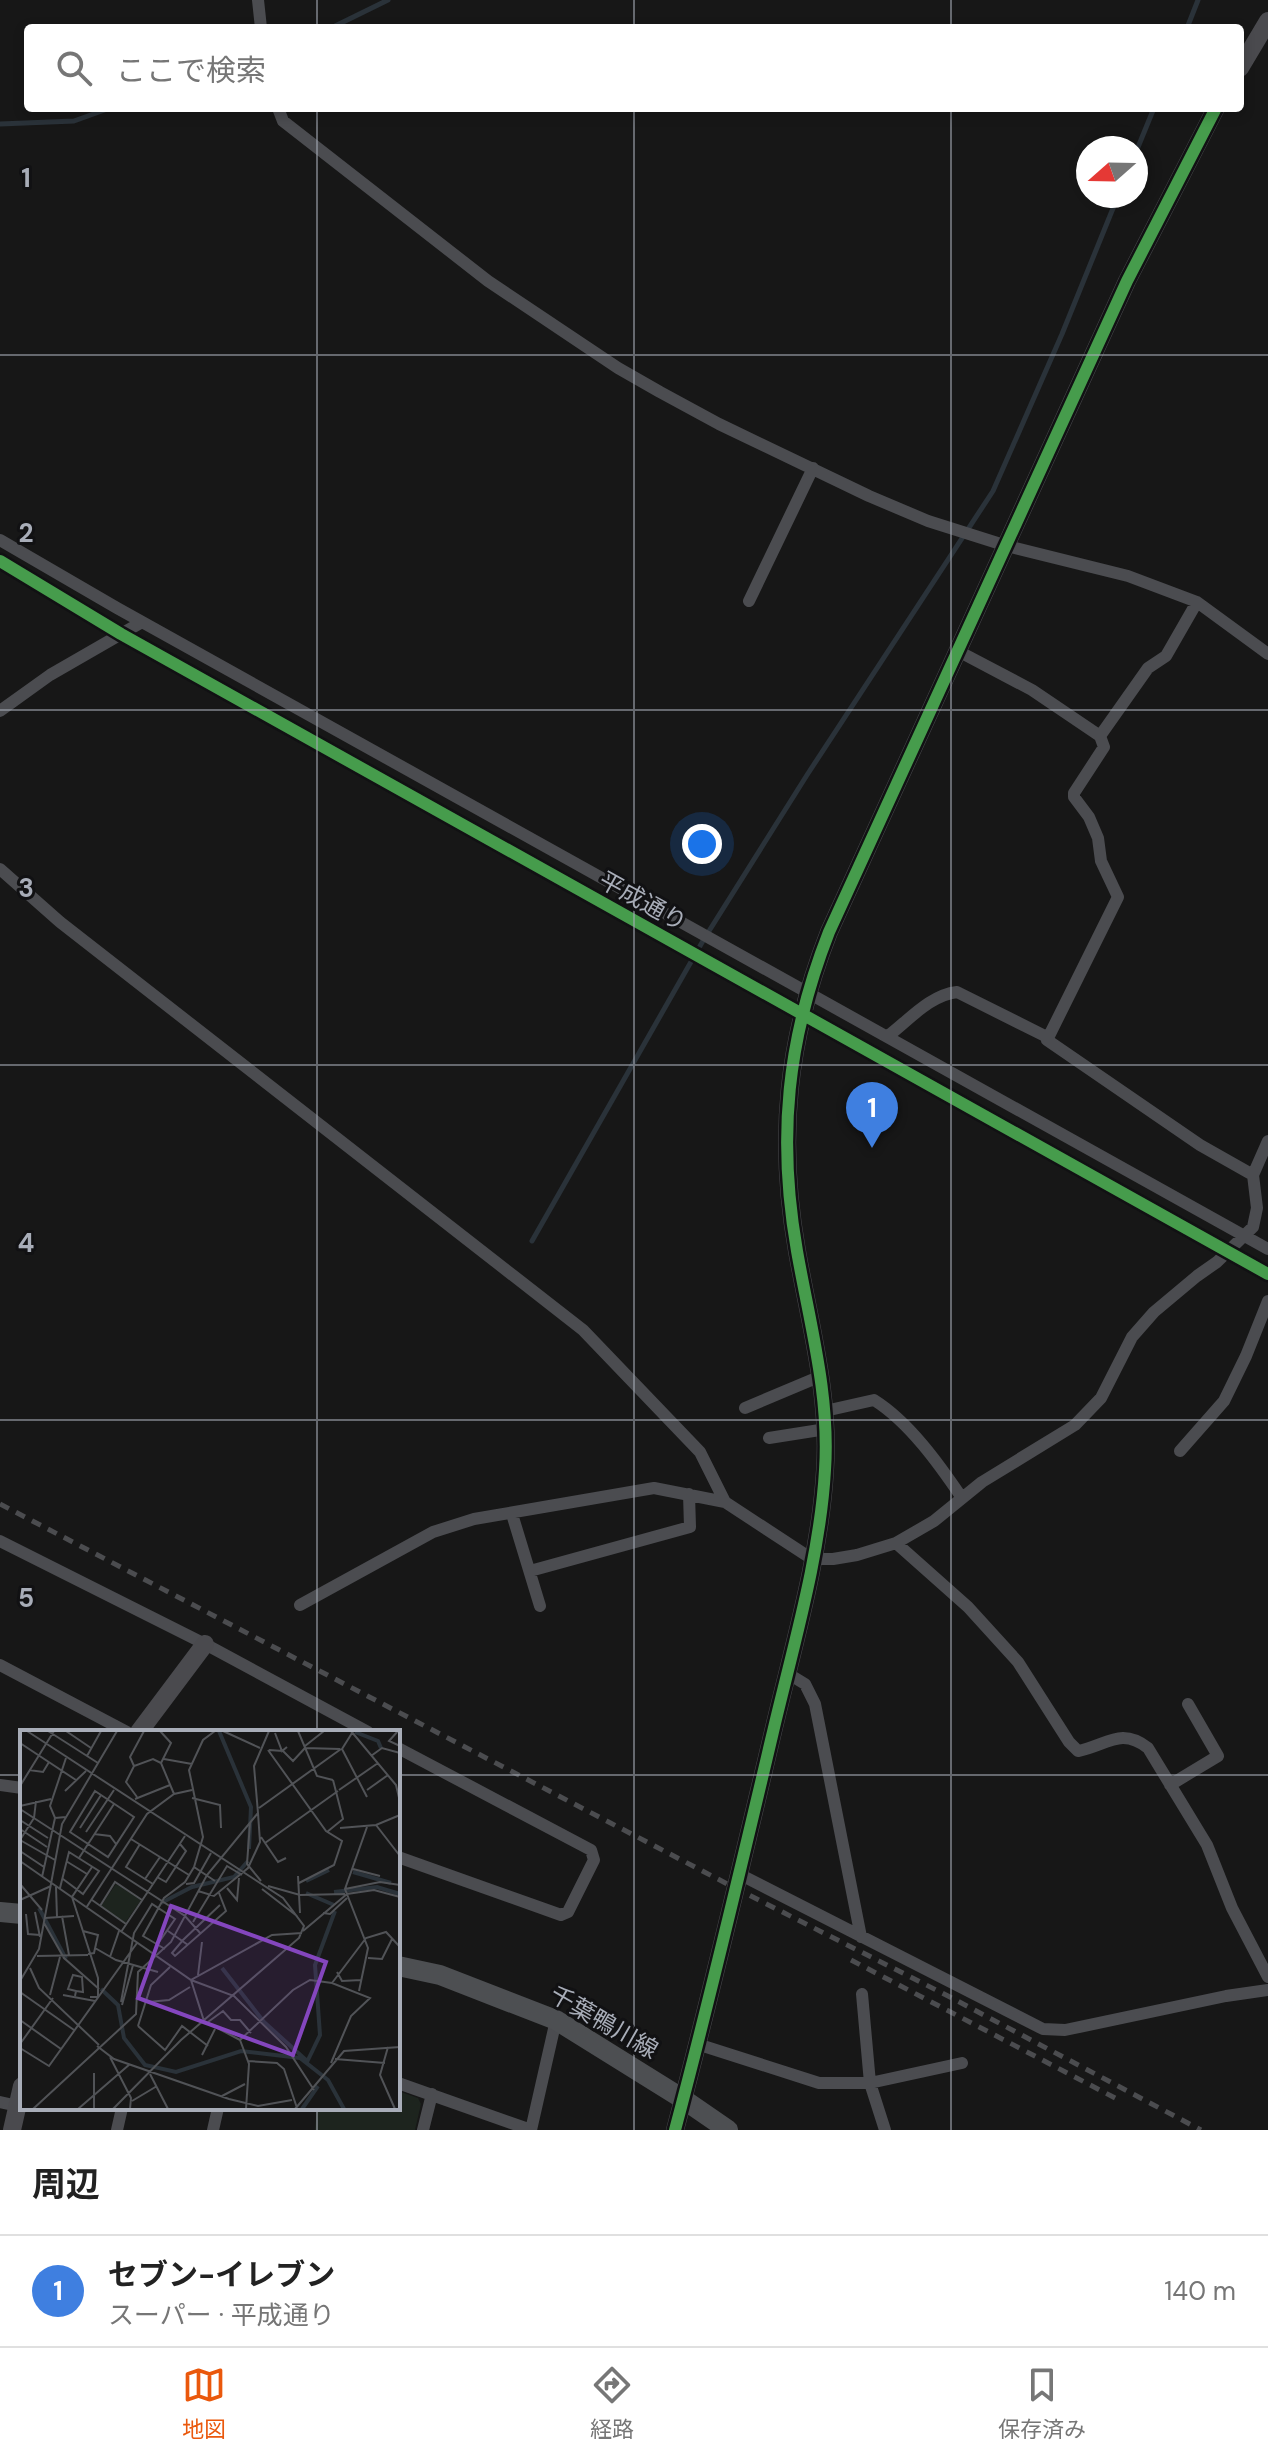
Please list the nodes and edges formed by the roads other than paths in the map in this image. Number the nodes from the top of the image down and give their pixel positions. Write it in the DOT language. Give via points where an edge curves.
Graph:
graph roads {
  1 [pos="258,0"];
  2 [pos="1268,21"];
  3 [pos="261,24"];
  4 [pos="1244,61"];
  5 [pos="280,112"];
  6 [pos="1214,112"];
  7 [pos="813,468"];
  8 [pos="0,540"];
  9 [pos="1007,546"];
  10 [pos="0,561"];
  11 [pos="749,601"];
  12 [pos="1197,602"];
  13 [pos="142,622"];
  14 [pos="121,634"];
  15 [pos="958,651"];
  16 [pos="1268,654"];
  17 [pos="0,711"];
  18 [pos="1100,736"];
  19 [pos="0,869"];
  20 [pos="807,992"];
  21 [pos="801,1015"];
  22 [pos="888,1036"];
  23 [pos="1047,1037"];
  24 [pos="1268,1141"];
  25 [pos="1253,1175"];
  26 [pos="1244,1236"];
  27 [pos="1268,1249"];
  28 [pos="1228,1251"];
  29 [pos="1268,1274"];
  30 [pos="1268,1301"];
  31 [pos="821,1376"];
  32 [pos="745,1408"];
  33 [pos="826,1420"];
  34 [pos="769,1438"];
  35 [pos="1180,1451"];
  36 [pos="689,1494"];
  37 [pos="962,1498"];
  38 [pos="725,1502"];
  39 [pos="512,1514"];
  40 [pos="0,1541"];
  41 [pos="896,1543"];
  42 [pos="812,1559"];
  43 [pos="530,1571"];
  44 [pos="300,1605"];
  45 [pos="540,1606"];
  46 [pos="205,1644"];
  47 [pos="0,1665"];
  48 [pos="787,1673"];
  49 [pos="1188,1704"];
  50 [pos="123,1730"];
  51 [pos="140,1730"];
  52 [pos="364,1730"];
  53 [pos="400,1754"];
  54 [pos="0,1785"];
  55 [pos="1170,1785"];
  56 [pos="20,1788"];
  57 [pos="400,1858"];
  58 [pos="739,1874"];
  59 [pos="0,1912"];
  60 [pos="20,1914"];
  61 [pos="861,1937"];
  62 [pos="400,1966"];
  63 [pos="1268,1977"];
  64 [pos="1268,1990"];
  65 [pos="862,1994"];
  66 [pos="556,2020"];
  67 [pos="697,2044"];
  68 [pos="962,2063"];
  69 [pos="870,2083"];
  70 [pos="400,2084"];
  71 [pos="432,2094"];
  72 [pos="683,2099"];
  73 [pos="9,2104"];
  74 [pos="122,2110"];
  75 [pos="218,2110"];
  76 [pos="12,2130"];
  77 [pos="117,2130"];
  78 [pos="213,2130"];
  79 [pos="423,2130"];
  80 [pos="675,2130"];
  81 [pos="728,2130"];
  82 [pos="885,2130"];
  1 -- 3 [label="street"];
  2 -- 4 [label="street"];
  5 -- 7 [label="street" via="283,121 488,281 618,368"];
  6 -- 9 [label="street" via="1127,281"];
  7 -- 9 [label="street" via="928,521"];
  7 -- 11 [label="street"];
  8 -- 13 [label="street, 平成通り"];
  9 -- 12 [label="street" via="1128,576"];
  9 -- 15 [label="street"];
  10 -- 14 [label="street, 平成通り"];
  12 -- 16 [label="street"];
  12 -- 18 [label="street" via="1166,656 1148,668"];
  13 -- 14 [label="street"];
  13 -- 20 [label="street, 平成通り"];
  14 -- 17 [label="street"];
  14 -- 21 [label="street, 平成通り"];
  15 -- 18 [label="street" via="1032,690"];
  15 -- 20 [label="street" via="829,932"];
  18 -- 23 [label="street" via="1104,747 1074,797 1089,817 1118,897"];
  19 -- 38 [label="street" via="60,922 583,1330 700,1452"];
  20 -- 21 [label="street"];
  20 -- 22 [label="street, 平成通り"];
  21 -- 28 [label="street, 平成通り"];
  21 -- 31 [label="street" via="785,1155"];
  22 -- 23 [label="street" via="934,999 957,992"];
  22 -- 26 [label="street, 平成通り"];
  23 -- 25 [label="street" via="1200,1145"];
  24 -- 25 [label="street"];
  25 -- 26 [label="street" via="1257,1208 1253,1227"];
  26 -- 27 [label="street, 平成通り"];
  26 -- 28 [label="street"];
  28 -- 29 [label="street, 平成通り"];
  28 -- 37 [label="street" via="1132,1337 1101,1398 1075,1425"];
  30 -- 35 [label="street" via="1224,1401"];
  31 -- 32 [label="street"];
  31 -- 33 [label="street"];
  33 -- 34 [label="street"];
  33 -- 37 [label="street" via="874,1400 936,1460"];
  33 -- 42 [label="street" via="825,1471"];
  36 -- 38 [label="street"];
  36 -- 39 [label="street" via="654,1488"];
  36 -- 43 [label="street" via="690,1527"];
  37 -- 41 [label="street"];
  38 -- 42 [label="street"];
  39 -- 43 [label="street"];
  39 -- 44 [label="street" via="433,1532"];
  40 -- 46 [label="street"];
  41 -- 42 [label="street" via="857,1555"];
  41 -- 55 [label="street" via="968,1607 1018,1662 1078,1751 1119,1737 1135,1738 1148,1748"];
  42 -- 48 [label="street"];
  43 -- 45 [label="street"];
  46 -- 51 [label="street"];
  46 -- 52 [label="street"];
  47 -- 50 [label="street"];
  48 -- 58 [label="street"];
  48 -- 61 [label="street" via="805,1684 815,1704"];
  49 -- 55 [label="street" via="1218,1756"];
  53 -- 57 [label="street" via="591,1850 594,1860 568,1912 561,1915"];
  54 -- 56 [label="street"];
  55 -- 63 [label="street" via="1207,1845"];
  58 -- 61 [label="street"];
  58 -- 67 [label="street"];
  59 -- 60 [label="main road"];
  61 -- 64 [label="street" via="1043,2029 1065,2030"];
  62 -- 66 [label="main road, 千葉鴨川線" via="440,1975"];
  65 -- 69 [label="street"];
  66 -- 71 [label="street" via="531,2130"];
  66 -- 72 [label="main road, 千葉鴨川線"];
  67 -- 69 [label="street" via="819,2083"];
  67 -- 72 [label="street"];
  68 -- 69 [label="street"];
  69 -- 82 [label="street"];
  70 -- 71 [label="street"];
  71 -- 79 [label="street"];
  72 -- 80 [label="street"];
  72 -- 81 [label="main road, 千葉鴨川線"];
  73 -- 76 [label="street"];
  74 -- 77 [label="street"];
  75 -- 78 [label="street"];
}
